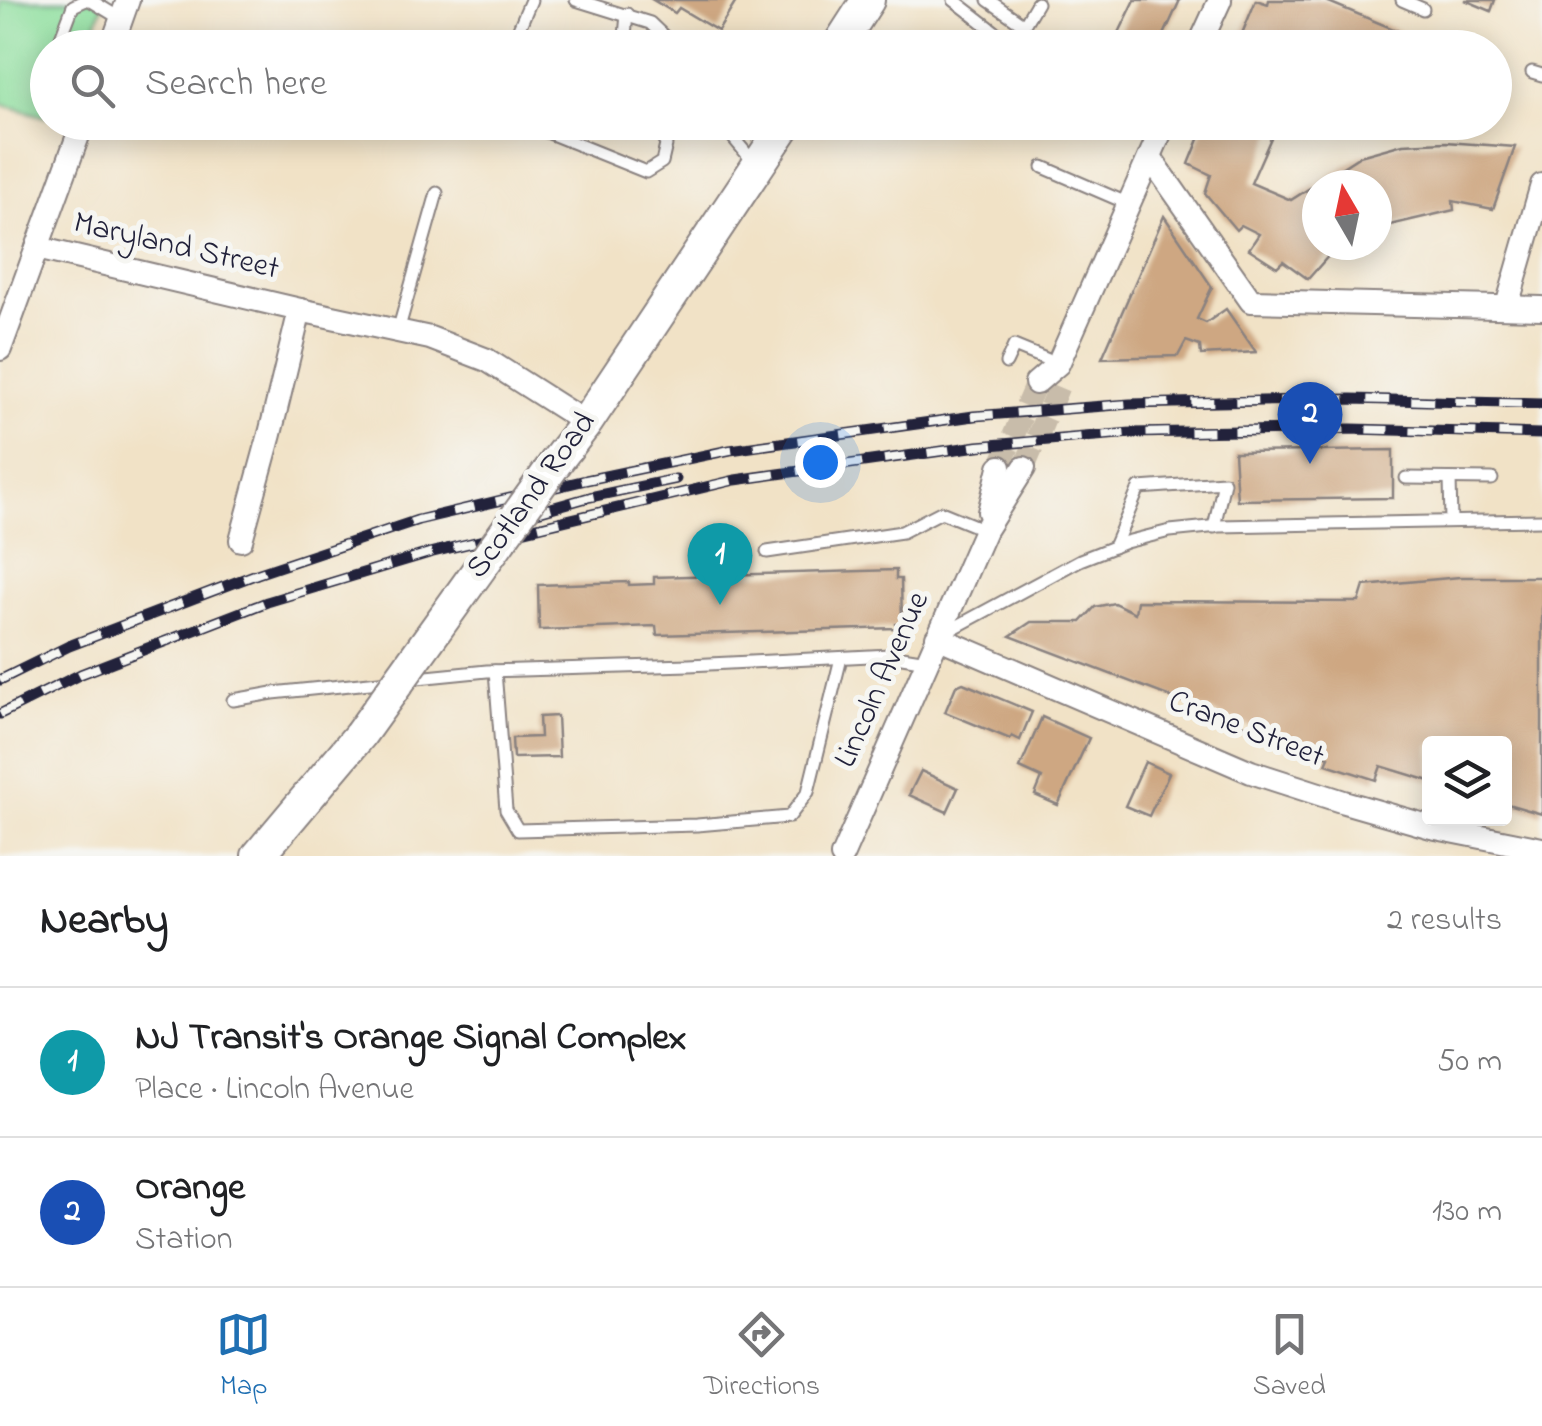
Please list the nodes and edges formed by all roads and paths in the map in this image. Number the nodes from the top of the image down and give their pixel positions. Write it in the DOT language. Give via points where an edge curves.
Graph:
graph roads {
  1 [pos="88,0"];
  2 [pos="530,0"];
  3 [pos="576,0"];
  4 [pos="868,0"];
  5 [pos="954,0"];
  6 [pos="988,0"];
  7 [pos="1220,0"];
  8 [pos="1402,0"];
  9 [pos="1037,2"];
  10 [pos="125,10"];
  11 [pos="1423,10"];
  12 [pos="627,14"];
  13 [pos="64,30"];
  14 [pos="518,30"];
  15 [pos="626,30"];
  16 [pos="656,30"];
  17 [pos="848,30"];
  18 [pos="993,30"];
  19 [pos="1206,30"];
  20 [pos="76,140"];
  21 [pos="567,140"];
  22 [pos="664,140"];
  23 [pos="735,140"];
  24 [pos="775,140"];
  25 [pos="1157,140"];
  26 [pos="1150,157"];
  27 [pos="757,167"];
  28 [pos="1044,167"];
  29 [pos="1542,186"];
  30 [pos="437,193"];
  31 [pos="1129,204"];
  32 [pos="37,248"];
  33 [pos="1507,306"];
  34 [pos="1542,308"];
  35 [pos="300,310"];
  36 [pos="398,331"];
  37 [pos="0,349"];
  38 [pos="1006,363"];
  39 [pos="1060,373"];
  40 [pos="1036,384"];
  41 [pos="586,423"];
  42 [pos="1000,466"];
  43 [pos="1024,468"];
  44 [pos="1406,478"];
  45 [pos="1450,479"];
  46 [pos="1492,480"];
  47 [pos="1542,520"];
  48 [pos="1450,521"];
  49 [pos="1214,527"];
  50 [pos="984,530"];
  51 [pos="241,540"];
  52 [pos="1114,547"];
  53 [pos="767,552"];
  54 [pos="938,636"];
  55 [pos="841,658"];
  56 [pos="927,661"];
  57 [pos="495,672"];
  58 [pos="233,700"];
  59 [pos="1542,849"];
  60 [pos="258,856"];
  61 [pos="842,856"];
  1 -- 10 [label="lane"];
  1 -- 13 [label="lane" via="73,6"];
  2 -- 14 [label="lane"];
  3 -- 12 [label="lane"];
  4 -- 17 [label="main road"];
  5 -- 18 [label="lane"];
  6 -- 9 [label="lane" via="1024,26"];
  7 -- 19 [label="street"];
  8 -- 11 [label="lane"];
  12 -- 15 [label="lane"];
  12 -- 16 [label="lane"];
  20 -- 32 [label="street"];
  21 -- 22 [label="lane" via="646,172 662,162"];
  23 -- 27 [label="lane"];
  24 -- 27 [label="main road, Scotland Road"];
  25 -- 26 [label="street"];
  26 -- 31 [label="street"];
  26 -- 33 [label="street" via="1250,301"];
  27 -- 41 [label="main road, Scotland Road"];
  28 -- 31 [label="lane"];
  29 -- 33 [label="street"];
  30 -- 36 [label="lane"];
  31 -- 39 [label="street"];
  32 -- 35 [label="street, Maryland Street"];
  32 -- 37 [label="street"];
  33 -- 34 [label="street"];
  35 -- 36 [label="street, Maryland Street"];
  35 -- 51 [label="street, Maryland Street"];
  36 -- 41 [label="street, Maryland Street" via="488,360"];
  38 -- 39 [label="lane" via="1014,346"];
  39 -- 40 [label="street"];
  41 -- 60 [label="main road, Scotland Road, bridge" via="360,735"];
  42 -- 50 [label="street, Lincoln Avenue"];
  43 -- 50 [label="street, Lincoln Avenue"];
  44 -- 45 [label="lane"];
  45 -- 46 [label="lane"];
  45 -- 48 [label="lane"];
  47 -- 48 [label="lane"];
  48 -- 49 [label="lane"];
  49 -- 52 [label="lane"];
  49 -- 52 [label="lane" via="1224,482 1139,488"];
  50 -- 53 [label="lane" via="941,512 902,532"];
  50 -- 54 [label="street, Lincoln Avenue"];
  52 -- 54 [label="lane"];
  54 -- 56 [label="street, Lincoln Avenue"];
  54 -- 59 [label="street, Crane Street" via="1251,772 1431,826"];
  55 -- 56 [label="lane"];
  55 -- 57 [label="lane"];
  55 -- 57 [label="lane" via="808,792 789,817 698,826 518,830 506,810"];
  56 -- 61 [label="street, Lincoln Avenue"];
  57 -- 58 [label="lane"];
}
